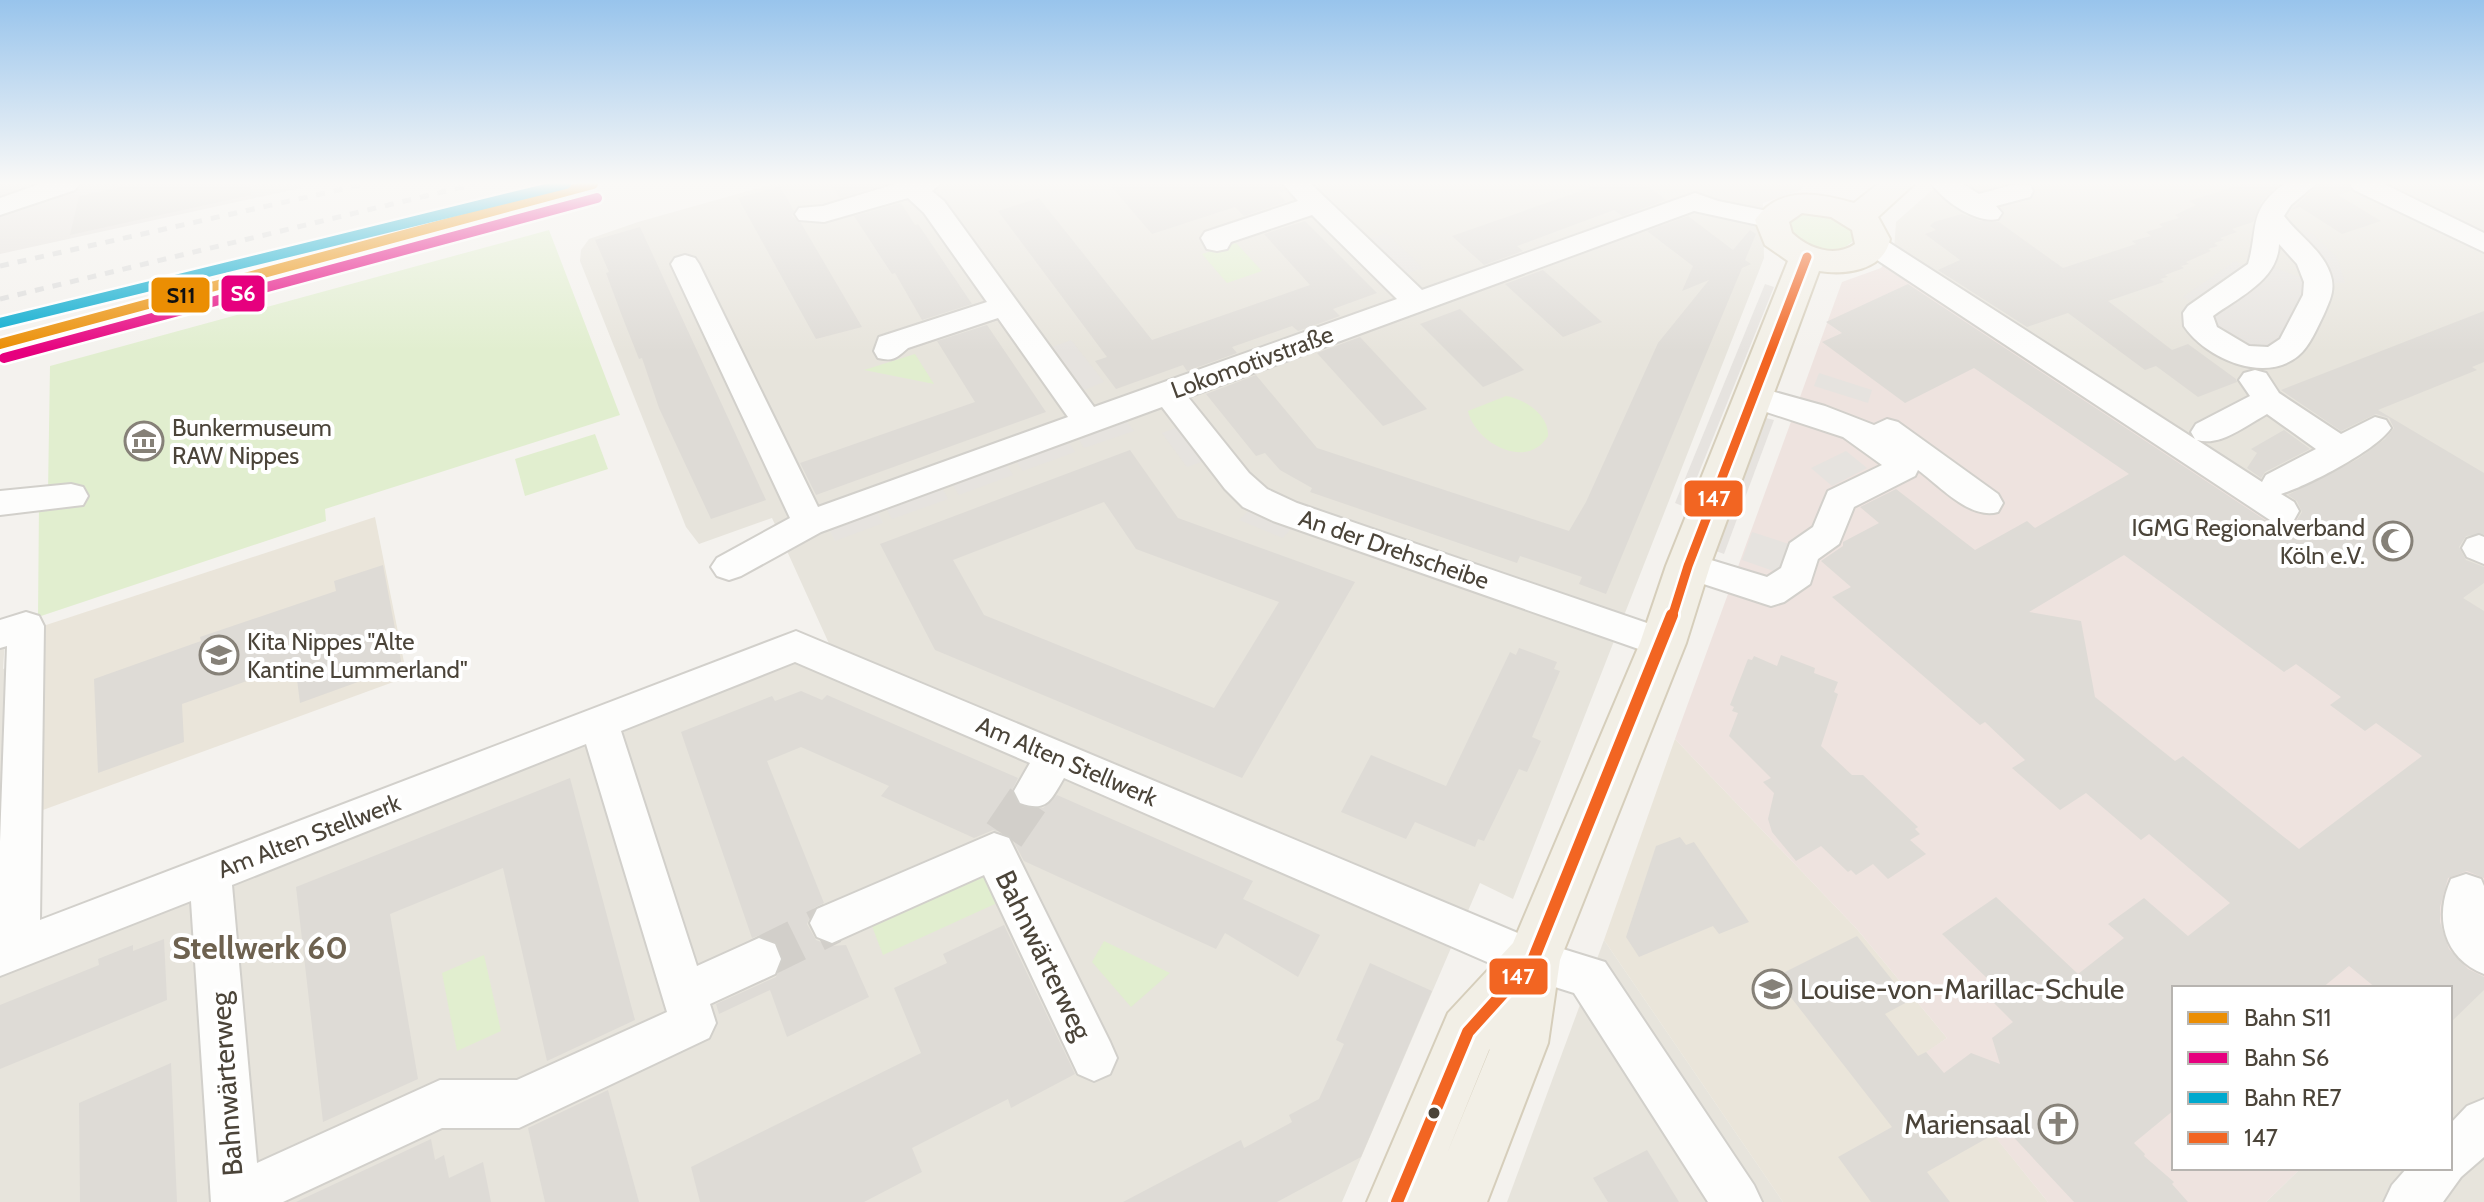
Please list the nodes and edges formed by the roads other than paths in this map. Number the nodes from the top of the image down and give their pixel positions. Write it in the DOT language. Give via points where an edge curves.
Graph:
graph roads {
  1 [pos="956,240"];
  2 [pos="1216,240"];
  3 [pos="1354,240"];
  4 [pos="1571,240"];
  5 [pos="1779,240"];
  6 [pos="1863,240"];
  7 [pos="1878,240"];
  8 [pos="2267,240"];
  9 [pos="2289,240"];
  10 [pos="1217,243"];
  11 [pos="1807,257"];
  12 [pos="685,264"];
  13 [pos="1417,302"];
  14 [pos="1005,306"];
  15 [pos="889,351"];
  16 [pos="2249,355"];
  17 [pos="1756,389"];
  18 [pos="1168,393"];
  19 [pos="2268,400"];
  20 [pos="1088,422"];
  21 [pos="2375,428"];
  22 [pos="2207,432"];
  23 [pos="2341,450"];
  24 [pos="71,496"];
  25 [pos="0,503"];
  26 [pos="1986,503"];
  27 [pos="809,523"];
  28 [pos="1688,566"];
  29 [pos="729,567"];
  30 [pos="13,630"];
  31 [pos="1663,643"];
  32 [pos="599,722"];
  33 [pos="1057,756"];
  34 [pos="1034,791"];
  35 [pos="210,874"];
  36 [pos="2466,893"];
  37 [pos="832,923"];
  38 [pos="9,953"];
  39 [pos="2484,954"];
  40 [pos="759,959"];
  41 [pos="1533,960"];
  42 [pos="684,994"];
  43 [pos="1094,1058"];
  44 [pos="2484,1123"];
  45 [pos="2452,1156"];
  46 [pos="2439,1170"];
  47 [pos="236,1200"];
  48 [pos="1397,1202"];
  49 [pos="1457,1202"];
  50 [pos="1737,1202"];
  51 [pos="2409,1202"];
  1 -- 14 [label="street"];
  2 -- 10 [label="street"];
  3 -- 13 [label="street"];
  4 -- 13 [label="street, Lokomotivstraße"];
  5 -- 11 [label="main road"];
  6 -- 11 [label="main road" via="1861,257"];
  7 -- 23 [label="street" via="2280,497"];
  8 -- 16 [label="street" via="2259,269 2202,307 2197,320 2214,341"];
  9 -- 16 [label="street" via="2309,259 2318,295 2288,349"];
  11 -- 17 [label="main road"];
  12 -- 27 [label="street"];
  13 -- 18 [label="street, Lokomotivstraße"];
  14 -- 15 [label="street" via="897,341"];
  14 -- 20 [label="street"];
  16 -- 19 [label="street" via="2254,378"];
  17 -- 26 [label="street" via="1867,416"];
  17 -- 28 [label="main road"];
  17 -- 28 [label="street" via="1854,428 1903,468 1840,500 1827,535 1802,552 1797,575 1771,592"];
  18 -- 20 [label="street, Lokomotivstraße"];
  18 -- 31 [label="street, An der Drehscheibe" via="1255,498"];
  19 -- 22 [label="street"];
  19 -- 23 [label="street"];
  20 -- 27 [label="street, Lokomotivstraße"];
  21 -- 23 [label="street"];
  24 -- 25 [label="street"];
  27 -- 29 [label="street, Lokomotivstraße"];
  28 -- 31 [label="main road"];
  30 -- 38 [label="street, Am Alten Stellwerk"];
  31 -- 41 [label="main road"];
  32 -- 33 [label="street, Am Alten Stellwerk" via="796,646"];
  32 -- 35 [label="street, Am Alten Stellwerk"];
  32 -- 42 [label="street"];
  33 -- 34 [label="street"];
  33 -- 41 [label="street, Am Alten Stellwerk"];
  35 -- 38 [label="street, Am Alten Stellwerk"];
  35 -- 47 [label="street, Bahnwärterweg"];
  36 -- 39 [label="street" via="2459,910 2463,925"];
  37 -- 43 [label="street, Bahnwärterweg" via="999,843"];
  40 -- 42 [label="street"];
  41 -- 48 [label="main road" via="1468,1032"];
  41 -- 49 [label="main road" via="1520,1043"];
  41 -- 50 [label="street, Am Alten Stellwerk" via="1589,977"];
  42 -- 47 [label="street, Bahnwärterweg" via="693,1023 519,1104 440,1104"];
  44 -- 45 [label="street"];
  46 -- 51 [label="street"];
}
